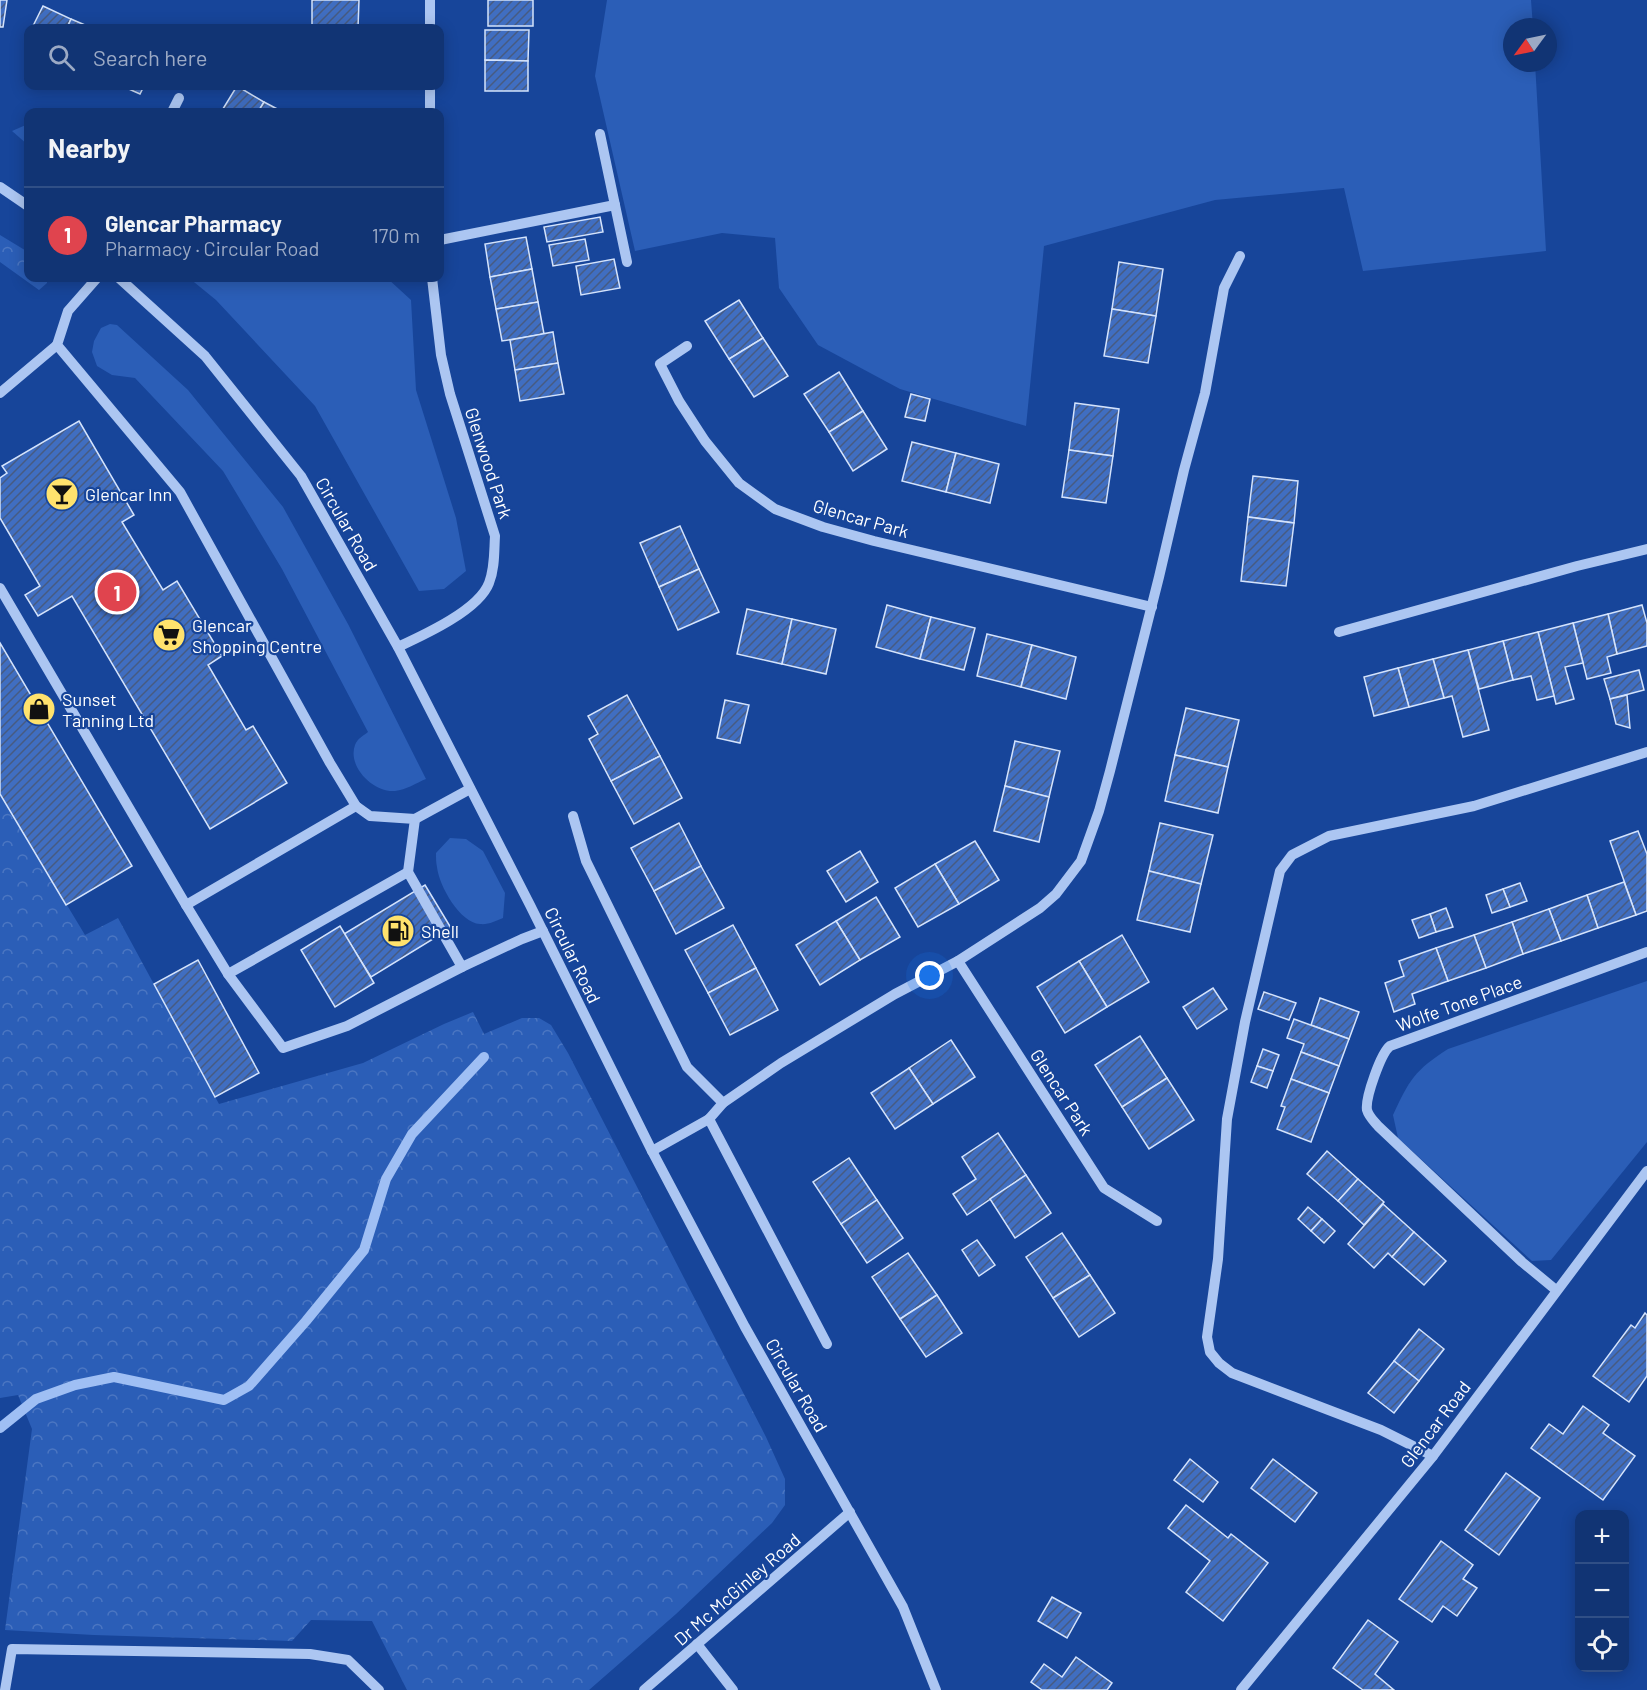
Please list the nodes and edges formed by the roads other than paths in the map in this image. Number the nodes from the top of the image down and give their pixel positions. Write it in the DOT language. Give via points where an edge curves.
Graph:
graph roads {
  1 [pos="430,0"];
  2 [pos="430,24"];
  3 [pos="430,90"];
  4 [pos="179,98"];
  5 [pos="174,108"];
  6 [pos="430,108"];
  7 [pos="600,134"];
  8 [pos="0,187"];
  9 [pos="24,203"];
  10 [pos="615,205"];
  11 [pos="444,239"];
  12 [pos="1240,256"];
  13 [pos="627,262"];
  14 [pos="93,282"];
  15 [pos="123,282"];
  16 [pos="433,282"];
  17 [pos="57,345"];
  18 [pos="687,346"];
  19 [pos="0,393"];
  20 [pos="1647,549"];
  21 [pos="0,588"];
  22 [pos="1152,607"];
  23 [pos="1339,632"];
  24 [pos="398,647"];
  25 [pos="1647,752"];
  26 [pos="470,789"];
  27 [pos="356,806"];
  28 [pos="573,816"];
  29 [pos="415,819"];
  30 [pos="408,872"];
  31 [pos="186,905"];
  32 [pos="543,931"];
  33 [pos="1647,952"];
  34 [pos="958,961"];
  35 [pos="462,967"];
  36 [pos="228,974"];
  37 [pos="723,1103"];
  38 [pos="709,1119"];
  39 [pos="652,1151"];
  40 [pos="1647,1171"];
  41 [pos="1157,1221"];
  42 [pos="1556,1290"];
  43 [pos="827,1344"];
  44 [pos="1433,1456"];
  45 [pos="850,1512"];
  46 [pos="697,1644"];
  47 [pos="4,1690"];
  48 [pos="379,1690"];
  49 [pos="644,1690"];
  50 [pos="734,1690"];
  51 [pos="936,1690"];
  52 [pos="1241,1690"];
  1 -- 2 [label="street"];
  3 -- 6 [label="street"];
  4 -- 5 [label="street"];
  7 -- 10 [label="street"];
  8 -- 9 [label="street"];
  10 -- 11 [label="street"];
  10 -- 13 [label="street"];
  12 -- 22 [label="street" via="1224,288 1205,393"];
  14 -- 17 [label="street" via="68,311"];
  15 -- 24 [label="street, Circular Road" via="205,356 301,476"];
  16 -- 24 [label="street, Glenwood Park" via="443,364 495,536 494,560 489,584 476,601"];
  17 -- 19 [label="street"];
  17 -- 27 [label="street" via="180,492"];
  18 -- 22 [label="street, Glencar Park" via="660,364 679,401 739,483 775,509 854,536"];
  20 -- 23 [label="street"];
  21 -- 31 [label="street"];
  22 -- 34 [label="street" via="1107,781 1081,861 1040,908"];
  24 -- 26 [label="street, Circular Road"];
  25 -- 44 [label="street" via="1474,806 1329,836 1292,855 1280,871 1227,1119 1218,1259 1207,1337 1210,1352 1232,1373 1382,1430"];
  26 -- 29 [label="street"];
  26 -- 32 [label="street, Circular Road"];
  27 -- 29 [label="street" via="370,816"];
  27 -- 31 [label="street"];
  28 -- 37 [label="street" via="586,861 687,1067"];
  29 -- 30 [label="street"];
  30 -- 35 [label="street"];
  30 -- 36 [label="street"];
  31 -- 36 [label="street"];
  32 -- 35 [label="street"];
  32 -- 39 [label="street, Circular Road"];
  33 -- 42 [label="street, Wolfe Tone Place" via="1390,1046 1383,1054 1367,1103 1367,1110 1378,1126"];
  34 -- 37 [label="street" via="800,1051"];
  34 -- 41 [label="street, Glencar Park" via="1104,1188"];
  35 -- 36 [label="street" via="347,1026 283,1048"];
  37 -- 38 [label="street"];
  38 -- 39 [label="street"];
  38 -- 43 [label="street"];
  39 -- 45 [label="street, Circular Road" via="745,1327"];
  40 -- 42 [label="street, Glencar Road"];
  42 -- 44 [label="street, Glencar Road"];
  44 -- 52 [label="street, Glencar Road"];
  45 -- 46 [label="street, Dr Mc McGinley Road"];
  45 -- 51 [label="street, Circular Road" via="903,1606"];
  46 -- 49 [label="street, Dr Mc McGinley Road"];
  46 -- 50 [label="street"];
  47 -- 48 [label="street" via="12,1649 310,1654 348,1660"];
}
